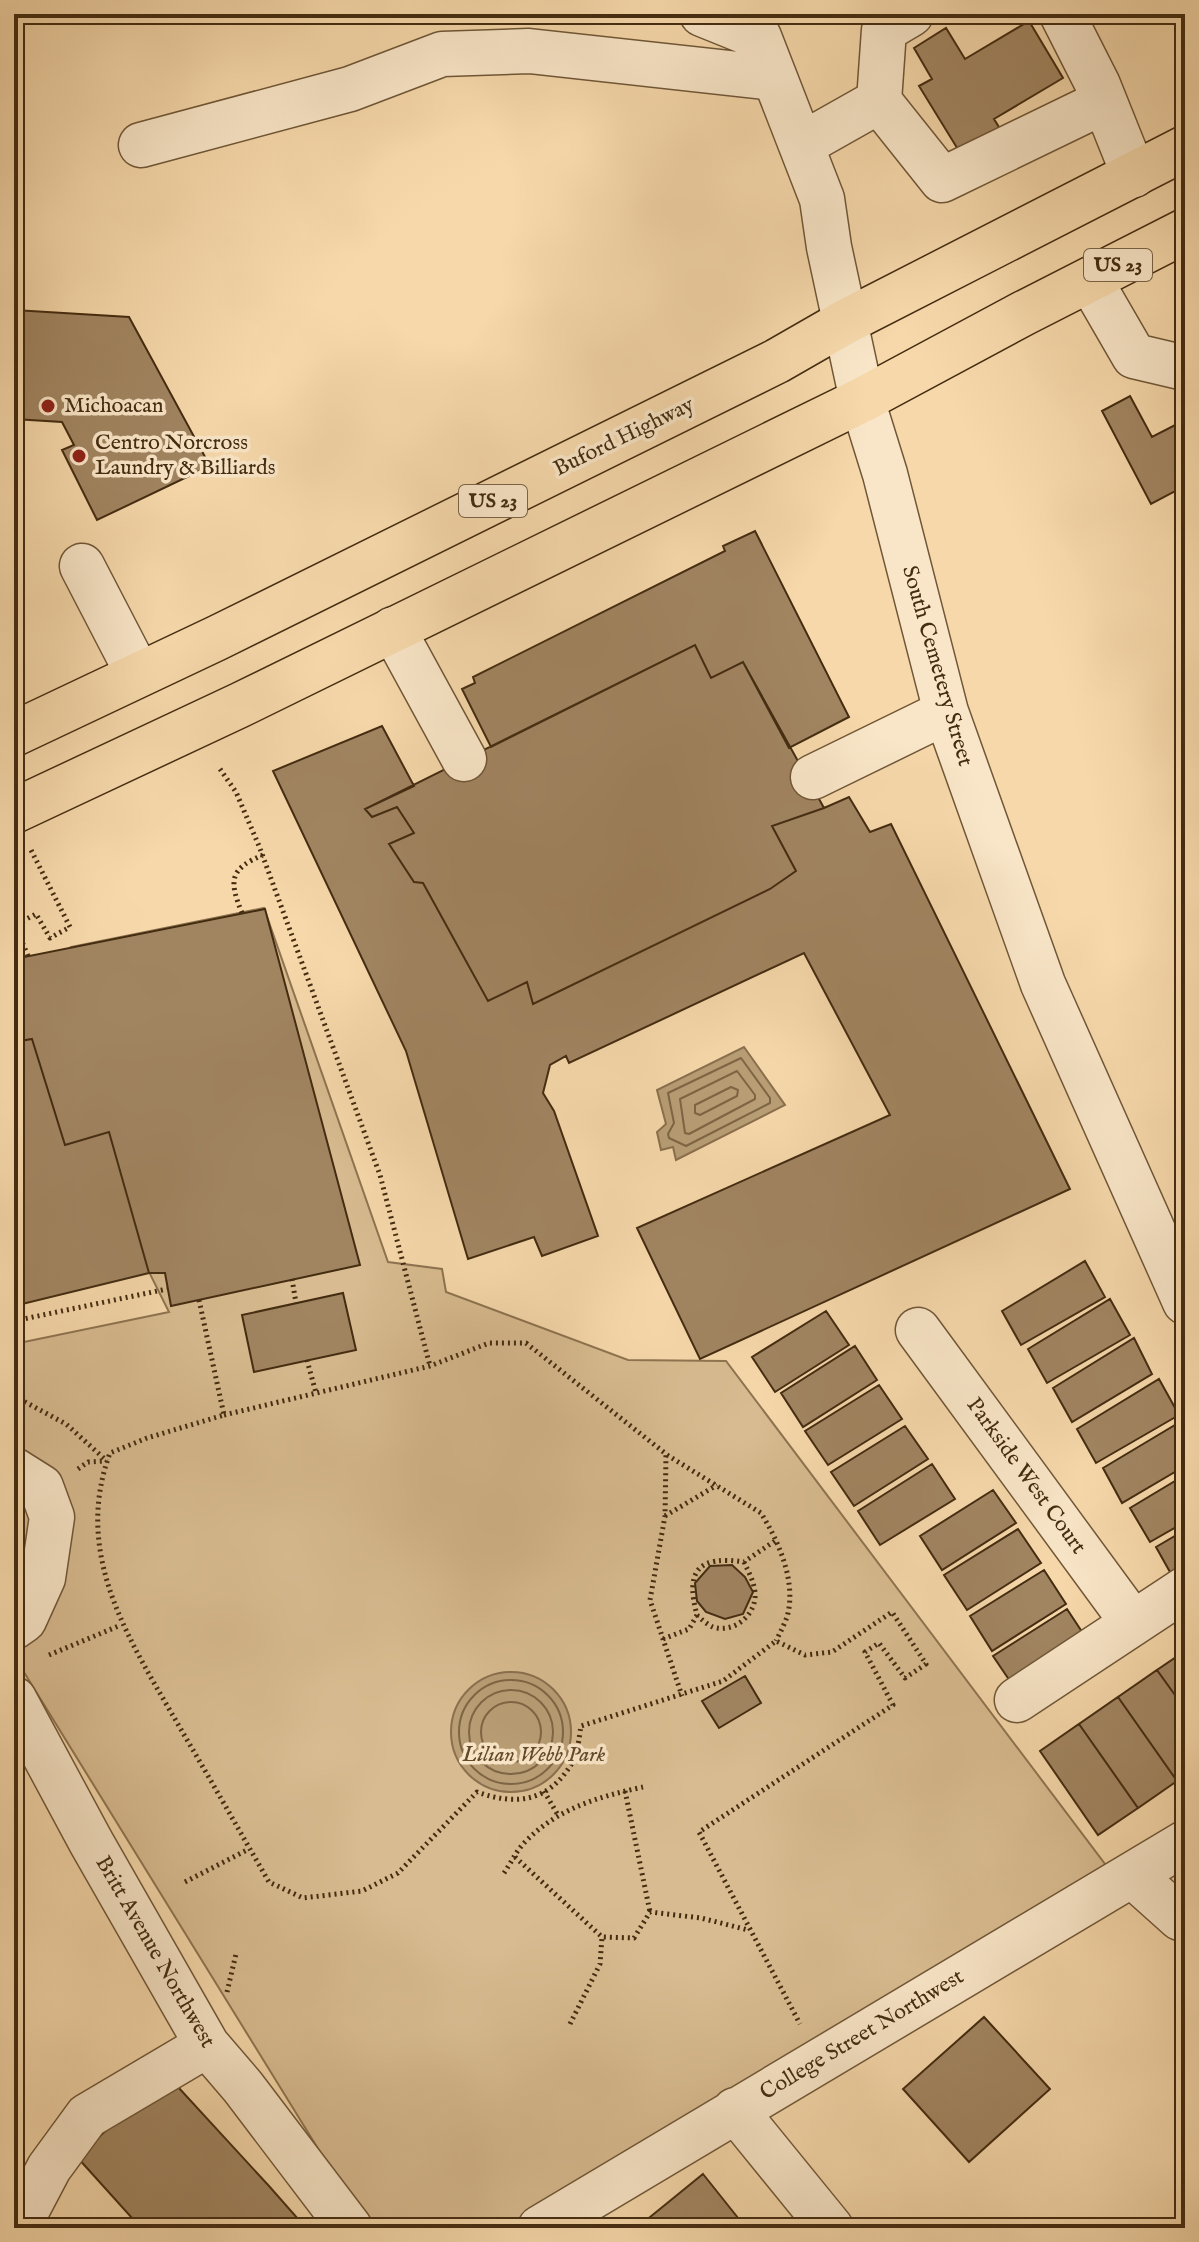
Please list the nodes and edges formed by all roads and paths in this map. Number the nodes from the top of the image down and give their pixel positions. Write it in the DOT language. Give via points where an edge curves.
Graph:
graph roads {
  1 [pos="702,14"];
  2 [pos="911,14"];
  3 [pos="1062,14"];
  4 [pos="750,25"];
  5 [pos="775,78"];
  6 [pos="879,101"];
  7 [pos="1103,102"];
  8 [pos="141,145"];
  9 [pos="801,145"];
  10 [pos="1185,148"];
  11 [pos="1134,175"];
  12 [pos="1185,231"];
  13 [pos="1090,280"];
  14 [pos="845,322"];
  15 [pos="1185,368"];
  16 [pos="862,400"];
  17 [pos="82,566"];
  18 [pos="393,629"];
  19 [pos="138,674"];
  20 [pos="946,712"];
  21 [pos="14,734"];
  22 [pos="464,759"];
  23 [pos="220,769"];
  24 [pos="813,777"];
  25 [pos="22,831"];
  26 [pos="263,855"];
  27 [pos="242,913"];
  28 [pos="28,956"];
  29 [pos="292,1279"];
  30 [pos="167,1289"];
  31 [pos="199,1300"];
  32 [pos="1185,1302"];
  33 [pos="296,1303"];
  34 [pos="14,1321"];
  35 [pos="918,1330"];
  36 [pos="307,1360"];
  37 [pos="430,1366"];
  38 [pos="316,1393"];
  39 [pos="14,1396"];
  40 [pos="224,1415"];
  41 [pos="666,1454"];
  42 [pos="107,1461"];
  43 [pos="88,1462"];
  44 [pos="14,1470"];
  45 [pos="717,1485"];
  46 [pos="665,1516"];
  47 [pos="776,1540"];
  48 [pos="744,1562"];
  49 [pos="1185,1589"];
  50 [pos="697,1615"];
  51 [pos="1133,1623"];
  52 [pos="122,1625"];
  53 [pos="14,1627"];
  54 [pos="663,1639"];
  55 [pos="776,1641"];
  56 [pos="45,1657"];
  57 [pos="682,1696"];
  58 [pos="14,1699"];
  59 [pos="1017,1700"];
  60 [pos="643,1787"];
  61 [pos="544,1791"];
  62 [pos="625,1791"];
  63 [pos="559,1817"];
  64 [pos="1185,1843"];
  65 [pos="249,1849"];
  66 [pos="515,1857"];
  67 [pos="504,1873"];
  68 [pos="1132,1875"];
  69 [pos="185,1882"];
  70 [pos="650,1912"];
  71 [pos="1180,1918"];
  72 [pos="749,1930"];
  73 [pos="602,1937"];
  74 [pos="570,2024"];
  75 [pos="804,2031"];
  76 [pos="207,2045"];
  77 [pos="735,2110"];
  78 [pos="28,2208"];
  79 [pos="350,2228"];
  80 [pos="540,2228"];
  81 [pos="831,2228"];
  1 -- 4 [label="street"];
  2 -- 6 [label="street" via="884,30"];
  3 -- 7 [label="street"];
  4 -- 5 [label="street, South Cemetery Street"];
  5 -- 8 [label="street" via="529,51 442,54 350,89"];
  5 -- 9 [label="street, South Cemetery Street"];
  6 -- 7 [label="street" via="942,180"];
  6 -- 9 [label="street"];
  7 -- 11 [label="street"];
  9 -- 14 [label="street, South Cemetery Street" via="822,199"];
  10 -- 11 [label="main road, Buford Highway / US 23"];
  11 -- 14 [label="main road, Buford Highway / US 23"];
  12 -- 13 [label="main road, US 23"];
  13 -- 15 [label="street" via="1134,356"];
  13 -- 16 [label="main road, US 23"];
  14 -- 16 [label="street, South Cemetery Street"];
  14 -- 19 [label="main road, Buford Highway / US 23" via="777,361"];
  16 -- 18 [label="main road, US 23"];
  16 -- 20 [label="street, South Cemetery Street"];
  17 -- 19 [label="street"];
  18 -- 22 [label="street"];
  18 -- 25 [label="main road, US 23" via="240,705"];
  19 -- 21 [label="main road, Buford Highway / US 23"];
  20 -- 24 [label="street"];
  20 -- 32 [label="street, South Cemetery Street" via="1043,984"];
  23 -- 26 [label="path" via="236,792"];
  25 -- 28 [label="path" via="70,927 50,938 36,914 15,925"];
  26 -- 27 [label="path" via="243,863 237,872 233,891"];
  26 -- 37 [label="path" via="380,1175"];
  29 -- 33 [label="path"];
  30 -- 34 [label="path"];
  31 -- 40 [label="path"];
  35 -- 51 [label="street, Parkside West Court"];
  36 -- 38 [label="path"];
  37 -- 38 [label="path"];
  37 -- 41 [label="path" via="489,1343 526,1343"];
  38 -- 40 [label="path"];
  39 -- 42 [label="path" via="66,1424"];
  40 -- 42 [label="path" via="147,1438 110,1453"];
  41 -- 45 [label="path"];
  41 -- 46 [label="path"];
  42 -- 43 [label="path"];
  42 -- 52 [label="path" via="99,1485 100,1553"];
  44 -- 53 [label="street" via="41,1487 52,1517 43,1578 24,1620"];
  45 -- 46 [label="path"];
  45 -- 47 [label="path" via="761,1513"];
  46 -- 54 [label="path" via="650,1600"];
  47 -- 48 [label="path"];
  47 -- 55 [label="path" via="788,1579 788,1615"];
  48 -- 50 [label="path" via="713,1560 697,1572 691,1587"];
  48 -- 50 [label="path" via="755,1601 744,1619 732,1627 712,1627"];
  49 -- 51 [label="street"];
  50 -- 54 [label="path" via="689,1629"];
  51 -- 59 [label="street"];
  52 -- 56 [label="path"];
  52 -- 65 [label="path"];
  54 -- 57 [label="path"];
  55 -- 57 [label="path" via="723,1681"];
  55 -- 72 [label="path" via="805,1655 832,1652 892,1612 926,1664 905,1678 879,1643 865,1652 893,1705 699,1832"];
  57 -- 61 [label="path" via="581,1726 573,1762"];
  58 -- 76 [label="street, Britt Avenue Northwest"];
  60 -- 62 [label="path"];
  61 -- 63 [label="path"];
  61 -- 65 [label="path" via="524,1801 477,1792 398,1873 362,1891 303,1898 269,1882"];
  62 -- 63 [label="path" via="592,1798"];
  62 -- 70 [label="path"];
  63 -- 66 [label="path" via="523,1844"];
  64 -- 68 [label="street, College Street Northwest"];
  65 -- 69 [label="path"];
  66 -- 67 [label="path"];
  66 -- 73 [label="path"];
  68 -- 71 [label="street"];
  68 -- 77 [label="street, College Street Northwest"];
  70 -- 72 [label="path"];
  70 -- 73 [label="path" via="634,1938"];
  72 -- 75 [label="path"];
  73 -- 74 [label="path" via="600,1964"];
  76 -- 78 [label="street" via="87,2116"];
  76 -- 79 [label="street, Britt Avenue Northwest"];
  77 -- 80 [label="street, College Street Northwest"];
  77 -- 81 [label="street"];
}
